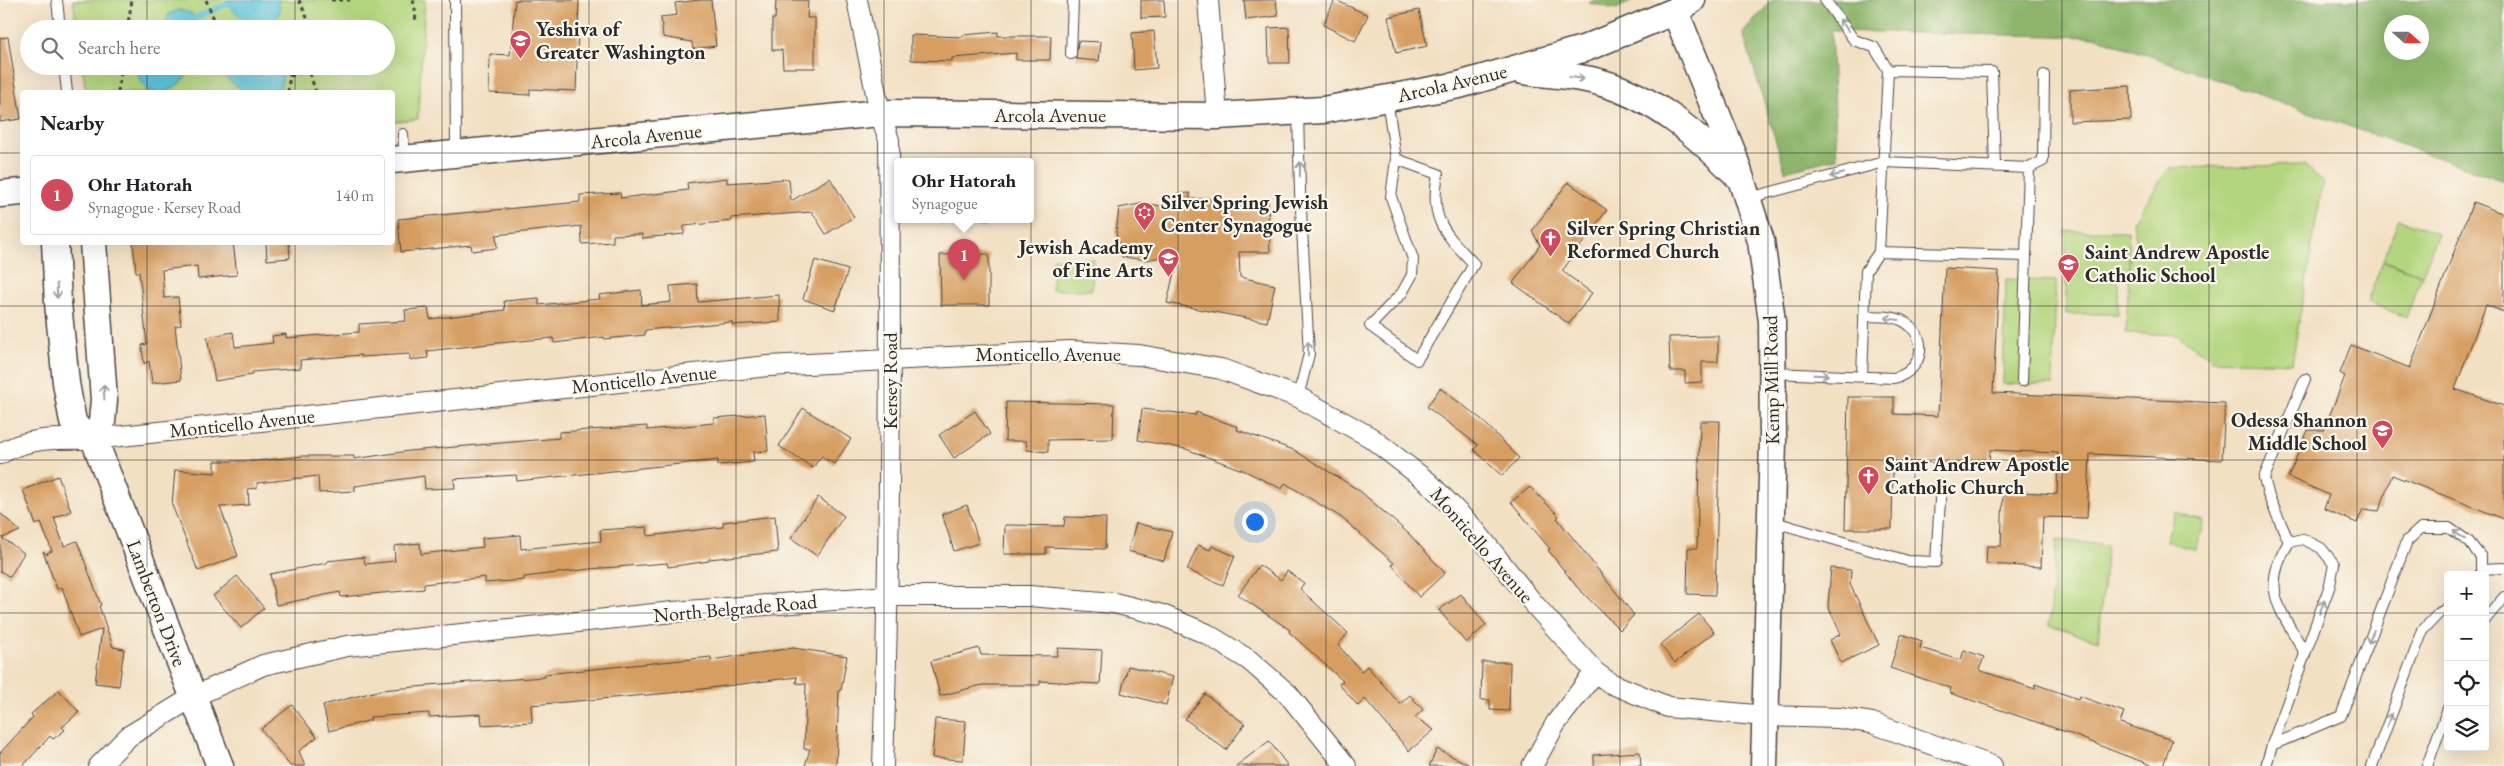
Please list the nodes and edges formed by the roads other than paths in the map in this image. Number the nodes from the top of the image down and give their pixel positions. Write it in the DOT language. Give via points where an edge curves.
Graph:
graph roads {
  1 [pos="56,0"];
  2 [pos="456,0"];
  3 [pos="857,0"];
  4 [pos="1073,0"];
  5 [pos="1208,0"];
  6 [pos="1825,0"];
  7 [pos="1683,5"];
  8 [pos="59,20"];
  9 [pos="1071,54"];
  10 [pos="1511,70"];
  11 [pos="1888,70"];
  12 [pos="65,75"];
  13 [pos="2044,75"];
  14 [pos="67,90"];
  15 [pos="1386,98"];
  16 [pos="1298,112"];
  17 [pos="880,113"];
  18 [pos="1217,116"];
  19 [pos="400,151"];
  20 [pos="456,155"];
  21 [pos="1396,159"];
  22 [pos="1884,162"];
  23 [pos="1995,166"];
  24 [pos="2029,168"];
  25 [pos="1744,189"];
  26 [pos="20,192"];
  27 [pos="0,194"];
  28 [pos="55,245"];
  29 [pos="93,245"];
  30 [pos="1879,252"];
  31 [pos="2026,256"];
  32 [pos="1864,316"];
  33 [pos="891,358"];
  34 [pos="1772,373"];
  35 [pos="1862,376"];
  36 [pos="2305,379"];
  37 [pos="2022,381"];
  38 [pos="1298,396"];
  39 [pos="94,439"];
  40 [pos="0,454"];
  41 [pos="1941,485"];
  42 [pos="1771,521"];
  43 [pos="2289,542"];
  44 [pos="2504,568"];
  45 [pos="2481,571"];
  46 [pos="2487,571"];
  47 [pos="888,596"];
  48 [pos="2504,597"];
  49 [pos="2444,610"];
  50 [pos="2488,616"];
  51 [pos="2305,653"];
  52 [pos="1596,672"];
  53 [pos="194,697"];
  54 [pos="1766,716"];
  55 [pos="2444,719"];
  56 [pos="2272,744"];
  57 [pos="99,766"];
  58 [pos="220,766"];
  59 [pos="882,766"];
  60 [pos="1346,766"];
  61 [pos="1532,766"];
  62 [pos="1764,766"];
  63 [pos="1992,766"];
  64 [pos="2266,766"];
  65 [pos="2372,766"];
  66 [pos="2427,766"];
  1 -- 8 [label="lane"];
  2 -- 20 [label="lane"];
  3 -- 17 [label="street, Kersey Road"];
  4 -- 9 [label="lane"];
  5 -- 18 [label="street"];
  11 -- 6 [label="lane, one-way" via="1874,47 1854,40"];
  7 -- 10 [label="street, Arcola Avenue" via="1586,48"];
  7 -- 25 [label="street, Kemp Mill Road"];
  10 -- 15 [label="street, Arcola Avenue" via="1459,85"];
  10 -- 25 [label="street, one-way" via="1598,82 1644,98 1690,131"];
  11 -- 22 [label="lane"];
  11 -- 23 [label="lane" via="1992,72"];
  12 -- 14 [label="lane"];
  13 -- 24 [label="lane" via="2043,161"];
  15 -- 16 [label="street, Arcola Avenue"];
  15 -- 21 [label="lane"];
  16 -- 18 [label="street, Arcola Avenue"];
  38 -- 16 [label="lane, one-way" via="1309,354"];
  17 -- 18 [label="street, Arcola Avenue"];
  17 -- 20 [label="street, Arcola Avenue"];
  17 -- 33 [label="street, Kersey Road" via="889,140"];
  19 -- 20 [label="street, Arcola Avenue"];
  21 -- 21 [label="lane" via="1390,197 1413,259 1412,274 1402,293 1370,326 1417,360 1474,264 1446,234 1437,217 1434,196 1438,174"];
  22 -- 23 [label="lane"];
  22 -- 25 [label="lane, one-way"];
  22 -- 30 [label="lane"];
  23 -- 24 [label="lane"];
  24 -- 31 [label="lane"];
  25 -- 34 [label="street, Kemp Mill Road" via="1761,241 1772,321"];
  26 -- 27 [label="street"];
  28 -- 39 [label="street, one-way" via="66,383 73,422 81,433"];
  39 -- 29 [label="street, one-way" via="102,422 104,400"];
  30 -- 31 [label="lane"];
  30 -- 32 [label="lane" via="1866,271"];
  31 -- 37 [label="lane"];
  32 -- 35 [label="lane"];
  35 -- 32 [label="lane, one-way" via="1903,376 1914,366 1921,352 1915,330 1903,321"];
  33 -- 38 [label="street, Monticello Avenue" via="1070,350 1139,354 1221,369"];
  33 -- 39 [label="street, Monticello Avenue" via="768,366"];
  33 -- 47 [label="street, Kersey Road"];
  34 -- 35 [label="lane, one-way"];
  34 -- 42 [label="street, Kemp Mill Road"];
  36 -- 43 [label="lane" via="2264,478"];
  38 -- 52 [label="street, Monticello Avenue" via="1370,437 1428,482 1474,529"];
  39 -- 40 [label="street, Monticello Avenue" via="37,440"];
  39 -- 53 [label="street, Lamberton Drive"];
  41 -- 42 [label="lane" via="1936,562 1908,561"];
  42 -- 54 [label="street, Kemp Mill Road"];
  43 -- 51 [label="lane" via="2278,559 2273,580 2276,600"];
  51 -- 43 [label="lane, one-way" via="2330,585 2334,564 2321,548 2304,539"];
  44 -- 46 [label="lane"];
  45 -- 56 [label="lane, one-way" via="2481,557 2470,542 2449,528 2421,528 2407,541 2341,716"];
  47 -- 53 [label="street, North Belgrade Road" via="673,612 346,646 263,664"];
  47 -- 59 [label="street, Kersey Road"];
  47 -- 60 [label="street, North Belgrade Road" via="1038,597 1114,603 1162,615 1206,634 1249,660 1288,694"];
  48 -- 50 [label="lane"];
  65 -- 49 [label="lane, one-way" via="2423,630"];
  51 -- 56 [label="lane"];
  52 -- 54 [label="street, Monticello Avenue" via="1610,683 1668,707"];
  52 -- 61 [label="street" via="1556,723"];
  53 -- 57 [label="street, North Belgrade Road" via="130,736"];
  53 -- 58 [label="street, Lamberton Drive"];
  54 -- 62 [label="street, Kemp Mill Road"];
  54 -- 63 [label="street, Monticello Avenue" via="1839,718 1872,723"];
  55 -- 66 [label="lane"];
  56 -- 64 [label="lane"];
}
